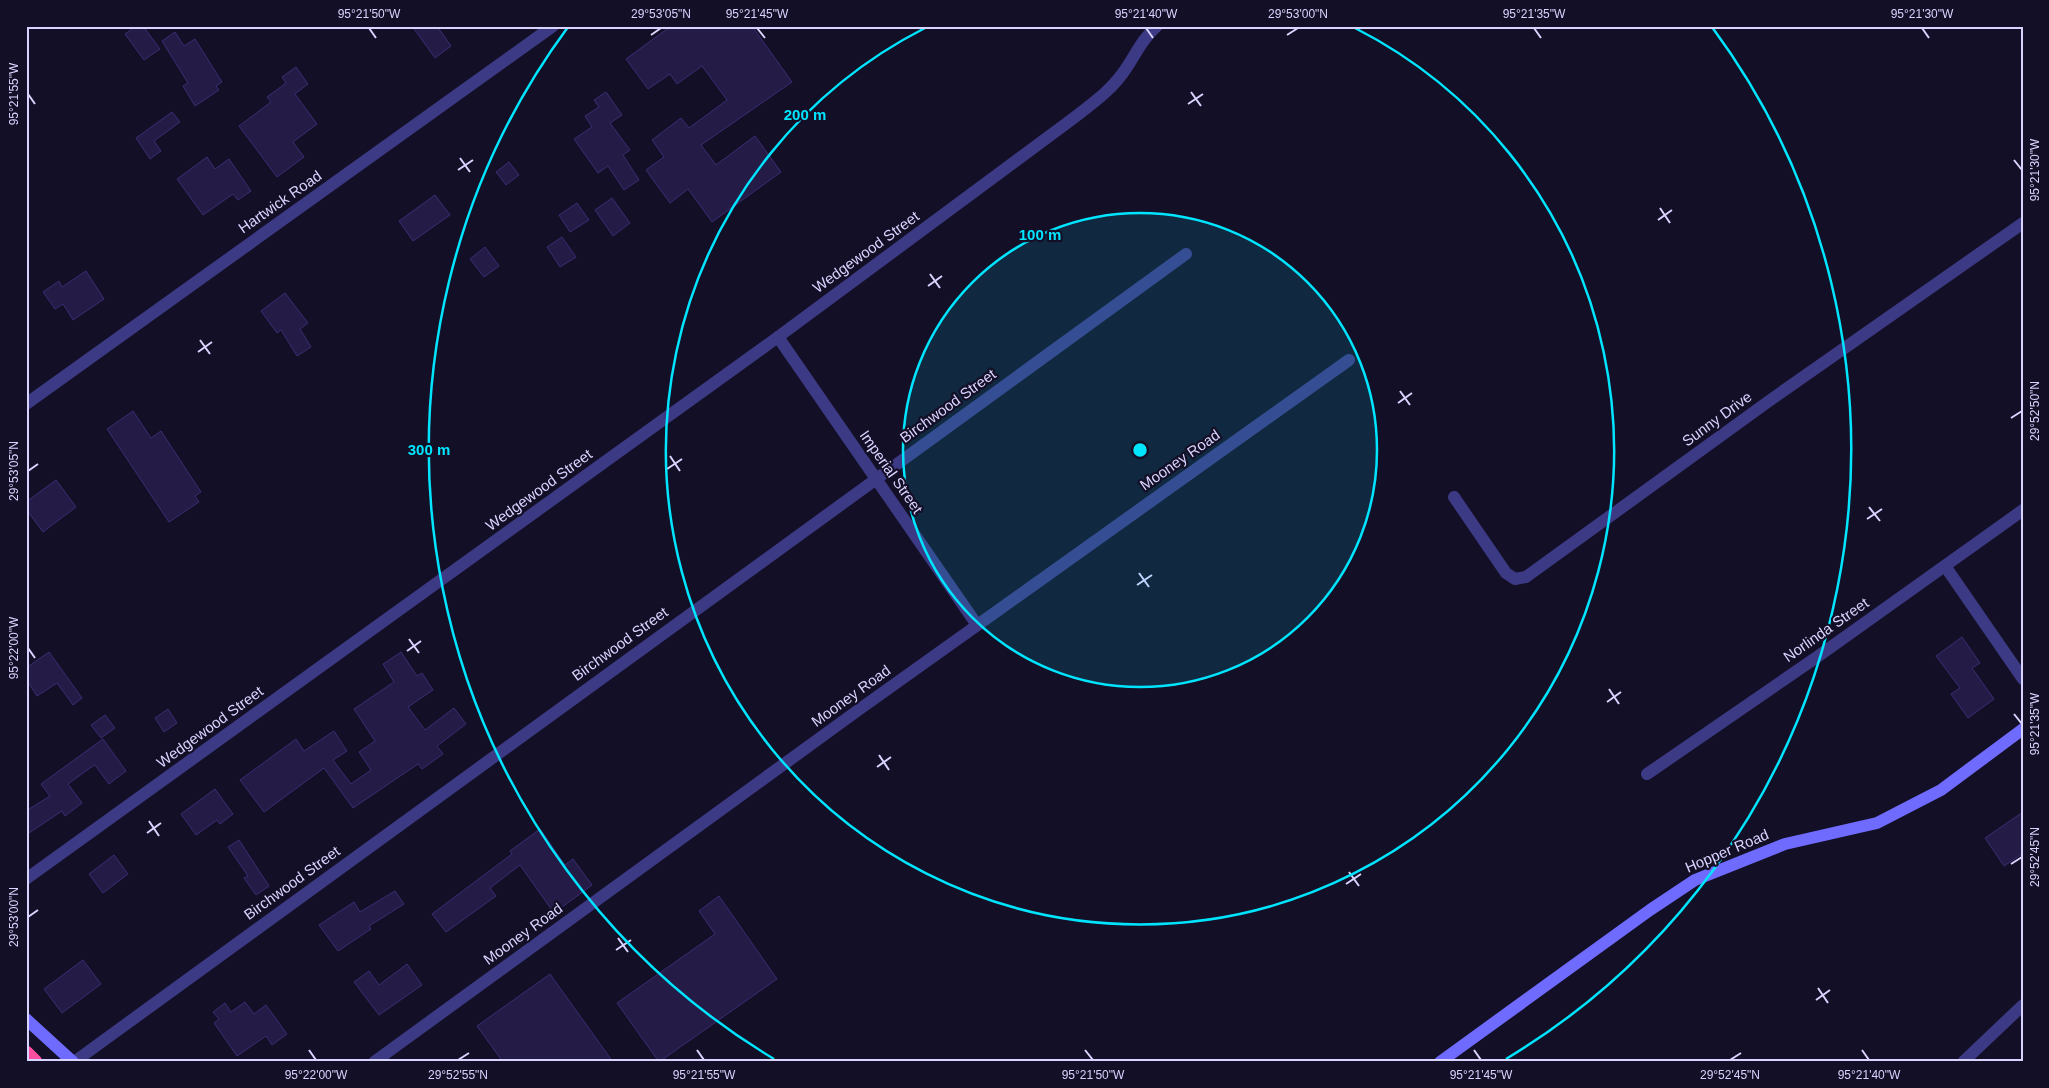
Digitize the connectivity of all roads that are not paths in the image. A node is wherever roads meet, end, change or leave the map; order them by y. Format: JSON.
{"nodes":[{"id":1,"x":553,"y":26,"type":"edge"},
{"id":2,"x":1157,"y":26,"type":"edge"},
{"id":3,"x":2023,"y":223,"type":"edge"},
{"id":4,"x":1186,"y":254,"type":"dead end"},
{"id":5,"x":778,"y":337,"type":"junction"},
{"id":6,"x":1349,"y":360,"type":"dead end"},
{"id":7,"x":26,"y":404,"type":"edge"},
{"id":8,"x":876,"y":478,"type":"junction"},
{"id":9,"x":1454,"y":497,"type":"dead end"},
{"id":10,"x":2023,"y":510,"type":"edge"},
{"id":11,"x":1945,"y":566,"type":"junction"},
{"id":12,"x":977,"y":625,"type":"junction"},
{"id":13,"x":2023,"y":680,"type":"edge"},
{"id":14,"x":2023,"y":729,"type":"edge"},
{"id":15,"x":1647,"y":774,"type":"dead end"},
{"id":16,"x":26,"y":878,"type":"edge"},
{"id":17,"x":2023,"y":1005,"type":"edge"},
{"id":18,"x":26,"y":1019,"type":"edge"},
{"id":19,"x":26,"y":1053,"type":"edge"},
{"id":20,"x":35,"y":1062,"type":"edge"},
{"id":21,"x":73,"y":1062,"type":"edge"},
{"id":22,"x":374,"y":1062,"type":"edge"},
{"id":23,"x":1440,"y":1062,"type":"edge"},
{"id":24,"x":1963,"y":1062,"type":"edge"}],
"edges":[{"from":1,"to":7,"type":"street","name":"Hartwick Road"},
{"from":2,"to":5,"type":"street","name":"Wedgewood Street"},
{"from":3,"to":9,"type":"street","name":"Sunny Drive"},
{"from":4,"to":8,"type":"street","name":"Birchwood Street"},
{"from":5,"to":8,"type":"street","name":"Imperial Street"},
{"from":5,"to":16,"type":"street","name":"Wedgewood Street"},
{"from":6,"to":12,"type":"street","name":"Mooney Road"},
{"from":8,"to":12,"type":"street","name":"Imperial Street"},
{"from":8,"to":21,"type":"street","name":"Birchwood Street"},
{"from":10,"to":11,"type":"street","name":"Norlinda Street"},
{"from":11,"to":13,"type":"street"},
{"from":11,"to":15,"type":"street","name":"Norlinda Street"},
{"from":12,"to":22,"type":"street","name":"Mooney Road"},
{"from":14,"to":23,"type":"main road","name":"Hopper Road"},
{"from":17,"to":24,"type":"street"},
{"from":18,"to":21,"type":"main road"},
{"from":19,"to":20,"type":"highway"}]}
